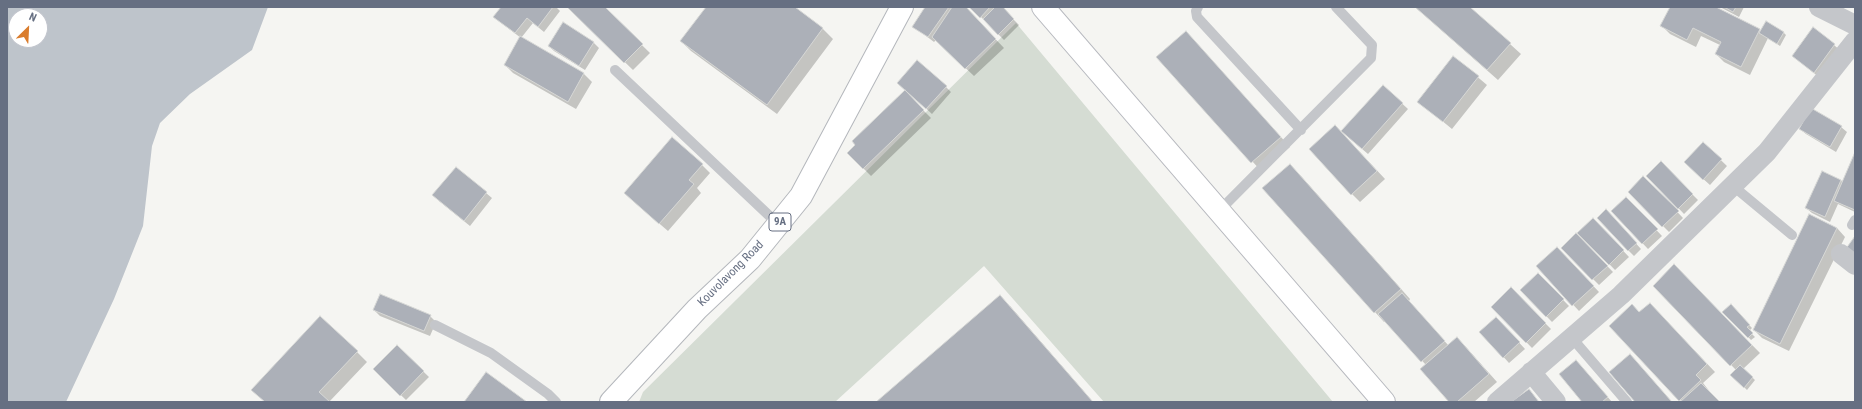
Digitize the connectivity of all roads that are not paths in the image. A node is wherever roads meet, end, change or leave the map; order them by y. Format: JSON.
{"nodes":[{"id":1,"x":902,"y":7,"type":"edge"},
{"id":2,"x":1043,"y":7,"type":"edge"},
{"id":3,"x":1198,"y":7,"type":"edge"},
{"id":4,"x":1336,"y":7,"type":"edge"},
{"id":5,"x":1819,"y":7,"type":"edge"},
{"id":6,"x":1855,"y":25,"type":"edge"},
{"id":7,"x":1855,"y":41,"type":"edge"},
{"id":8,"x":615,"y":70,"type":"dead end"},
{"id":9,"x":1301,"y":130,"type":"junction"},
{"id":10,"x":1733,"y":186,"type":"junction"},
{"id":11,"x":1219,"y":211,"type":"junction"},
{"id":12,"x":778,"y":224,"type":"junction"},
{"id":13,"x":1792,"y":235,"type":"dead end"},
{"id":14,"x":435,"y":325,"type":"dead end"},
{"id":15,"x":1572,"y":338,"type":"junction"},
{"id":16,"x":1531,"y":372,"type":"junction"},
{"id":17,"x":556,"y":402,"type":"edge"},
{"id":18,"x":611,"y":402,"type":"edge"},
{"id":19,"x":1384,"y":402,"type":"edge"},
{"id":20,"x":1497,"y":402,"type":"edge"},
{"id":21,"x":1556,"y":402,"type":"edge"},
{"id":22,"x":1627,"y":402,"type":"edge"}],
"edges":[{"from":1,"to":12,"type":"street","name":"Kouvolavong Road","number":"9A"},
{"from":2,"to":11,"type":"street"},
{"from":3,"to":9,"type":"lane"},
{"from":4,"to":9,"type":"lane"},
{"from":5,"to":6,"type":"street"},
{"from":7,"to":10,"type":"street"},
{"from":8,"to":12,"type":"lane"},
{"from":9,"to":11,"type":"lane"},
{"from":10,"to":13,"type":"lane"},
{"from":10,"to":15,"type":"street"},
{"from":11,"to":19,"type":"street"},
{"from":12,"to":18,"type":"street","name":"Kouvolavong Road","number":"9A"},
{"from":14,"to":17,"type":"lane"},
{"from":15,"to":16,"type":"street"},
{"from":15,"to":22,"type":"lane"},
{"from":16,"to":20,"type":"street"},
{"from":16,"to":21,"type":"street"}]}
